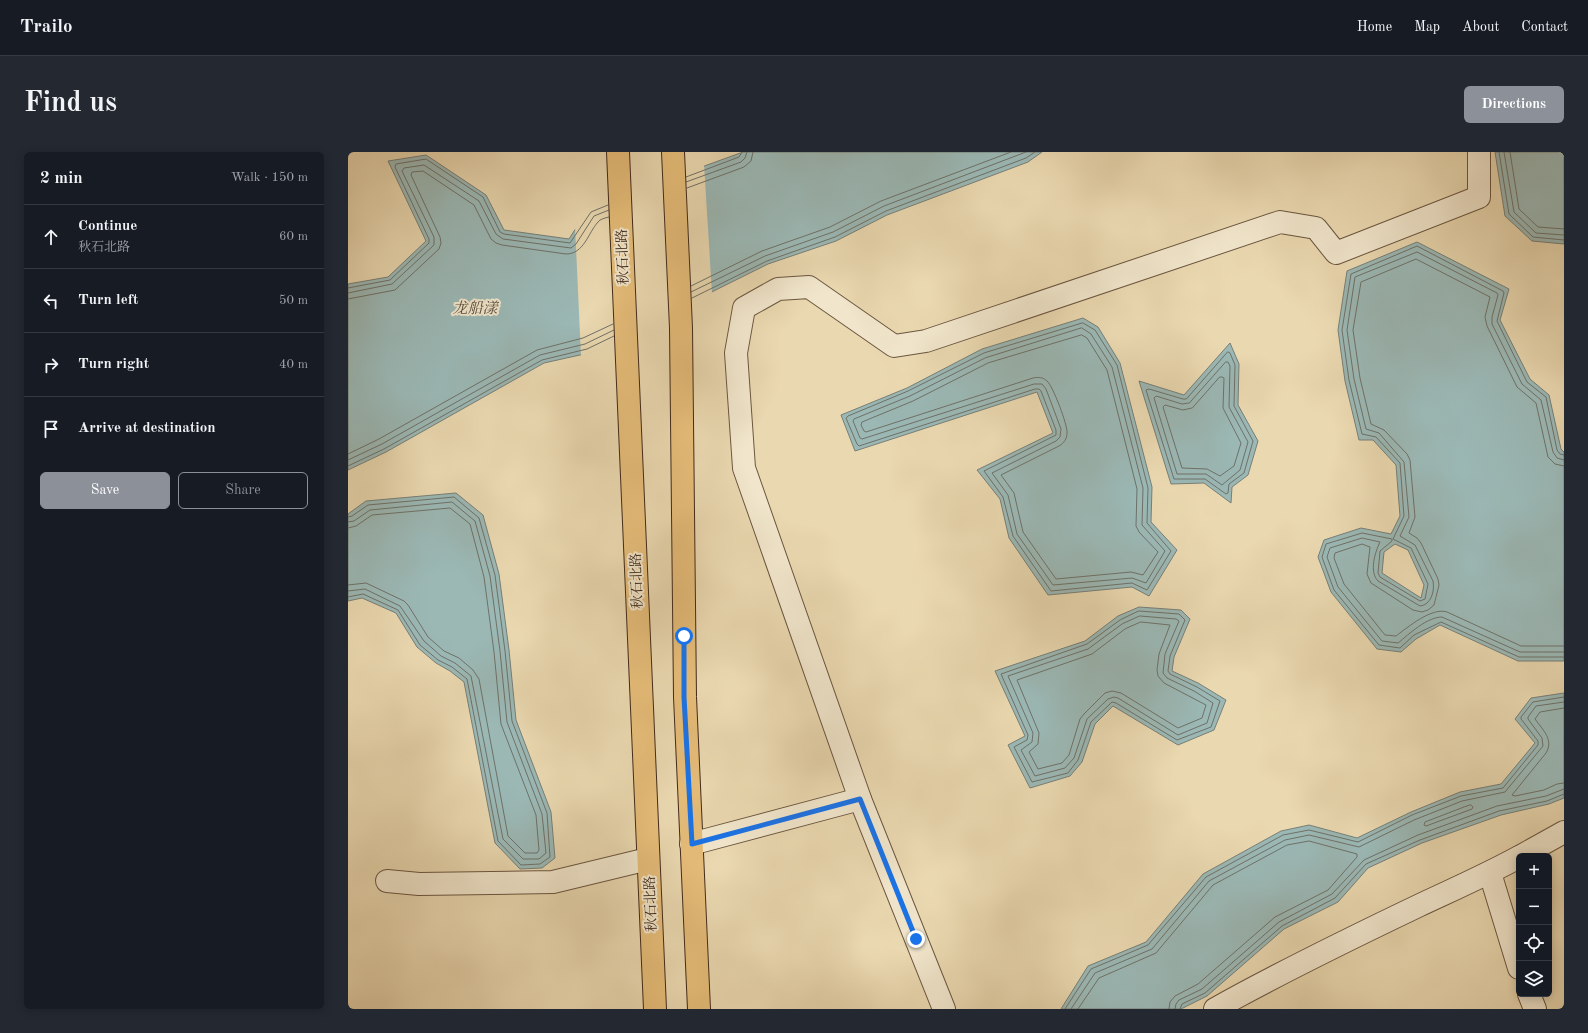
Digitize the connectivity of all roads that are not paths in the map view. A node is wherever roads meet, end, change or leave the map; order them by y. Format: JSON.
{"nodes":[{"id":1,"x":618,"y":152,"type":"edge"},
{"id":2,"x":673,"y":152,"type":"edge"},
{"id":3,"x":1479,"y":152,"type":"edge"},
{"id":4,"x":860,"y":799,"type":"junction"},
{"id":5,"x":1564,"y":832,"type":"edge"},
{"id":6,"x":692,"y":844,"type":"junction"},
{"id":7,"x":1526,"y":853,"type":"edge"},
{"id":8,"x":1516,"y":858,"type":"edge"},
{"id":9,"x":648,"y":859,"type":"junction"},
{"id":10,"x":1490,"y":873,"type":"junction"},
{"id":11,"x":387,"y":881,"type":"dead end"},
{"id":12,"x":1517,"y":961,"type":"edge"},
{"id":13,"x":1530,"y":997,"type":"edge"},
{"id":14,"x":655,"y":1009,"type":"edge"},
{"id":15,"x":699,"y":1009,"type":"edge"},
{"id":16,"x":944,"y":1009,"type":"edge"},
{"id":17,"x":1215,"y":1009,"type":"edge"},
{"id":18,"x":1535,"y":1009,"type":"edge"}],
"edges":[{"from":1,"to":9,"type":"main road","name":"秋石北路"},
{"from":2,"to":6,"type":"main road"},
{"from":3,"to":4,"type":"street"},
{"from":4,"to":6,"type":"street"},
{"from":4,"to":16,"type":"street"},
{"from":5,"to":7,"type":"street"},
{"from":6,"to":15,"type":"main road"},
{"from":8,"to":10,"type":"street"},
{"from":9,"to":11,"type":"street"},
{"from":9,"to":14,"type":"main road","name":"秋石北路"},
{"from":10,"to":12,"type":"street"},
{"from":10,"to":17,"type":"street"},
{"from":13,"to":18,"type":"street"}]}
